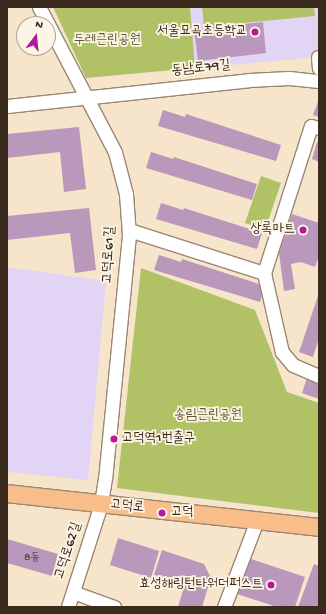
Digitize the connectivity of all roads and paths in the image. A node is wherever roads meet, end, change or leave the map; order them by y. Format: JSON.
{"nodes":[{"id":1,"x":39,"y":7,"type":"edge"},
{"id":2,"x":44,"y":16,"type":"edge"},
{"id":3,"x":56,"y":39,"type":"edge"},
{"id":4,"x":319,"y":81,"type":"edge"},
{"id":5,"x":88,"y":98,"type":"junction"},
{"id":6,"x":7,"y":106,"type":"edge"},
{"id":7,"x":319,"y":128,"type":"edge"},
{"id":8,"x":129,"y":230,"type":"junction"},
{"id":9,"x":264,"y":274,"type":"junction"},
{"id":10,"x":319,"y":376,"type":"edge"},
{"id":11,"x":7,"y":493,"type":"edge"},
{"id":12,"x":101,"y":504,"type":"junction"},
{"id":13,"x":257,"y":520,"type":"junction"},
{"id":14,"x":319,"y":527,"type":"edge"},
{"id":15,"x":73,"y":592,"type":"junction"},
{"id":16,"x":68,"y":607,"type":"edge"},
{"id":17,"x":114,"y":607,"type":"edge"},
{"id":18,"x":224,"y":607,"type":"edge"}],
"edges":[{"from":1,"to":2,"type":"street","name":"고덕로61길"},
{"from":3,"to":5,"type":"street","name":"고덕로61길"},
{"from":4,"to":5,"type":"street","name":"동남로79길"},
{"from":5,"to":6,"type":"street","name":"동남로79길"},
{"from":5,"to":8,"type":"street","name":"고덕로61길"},
{"from":7,"to":9,"type":"street"},
{"from":8,"to":9,"type":"street"},
{"from":8,"to":12,"type":"street","name":"고덕로61길"},
{"from":9,"to":10,"type":"street"},
{"from":11,"to":12,"type":"main road","name":"고덕로"},
{"from":12,"to":13,"type":"main road","name":"고덕로"},
{"from":12,"to":15,"type":"street","name":"고덕로62길"},
{"from":13,"to":14,"type":"main road","name":"고덕로"},
{"from":13,"to":18,"type":"street"},
{"from":15,"to":16,"type":"street","name":"고덕로62길"},
{"from":15,"to":17,"type":"street"}]}
